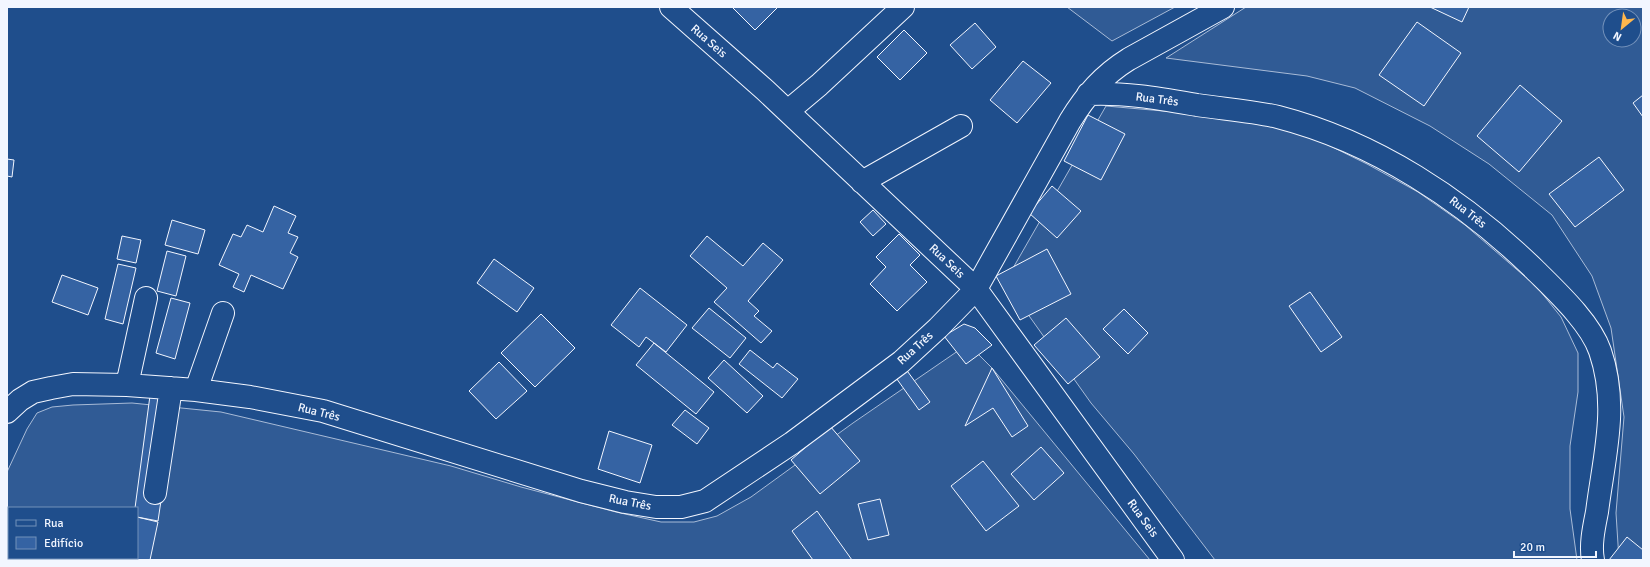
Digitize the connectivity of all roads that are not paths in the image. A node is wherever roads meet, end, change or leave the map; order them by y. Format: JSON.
{"nodes":[{"id":1,"x":671,"y":7,"type":"edge"},
{"id":2,"x":903,"y":7,"type":"edge"},
{"id":3,"x":1223,"y":7,"type":"edge"},
{"id":4,"x":1088,"y":94,"type":"junction"},
{"id":5,"x":788,"y":111,"type":"junction"},
{"id":6,"x":961,"y":126,"type":"dead end"},
{"id":7,"x":862,"y":182,"type":"junction"},
{"id":8,"x":976,"y":289,"type":"junction"},
{"id":9,"x":146,"y":298,"type":"dead end"},
{"id":10,"x":223,"y":313,"type":"dead end"},
{"id":11,"x":127,"y":385,"type":"junction"},
{"id":12,"x":171,"y":388,"type":"junction"},
{"id":13,"x":196,"y":390,"type":"junction"},
{"id":14,"x":7,"y":412,"type":"edge"},
{"id":15,"x":155,"y":494,"type":"dead end"},
{"id":16,"x":1173,"y":560,"type":"edge"},
{"id":17,"x":1593,"y":560,"type":"edge"}],
"edges":[{"from":1,"to":5,"type":"street","name":"Rua Seis"},
{"from":2,"to":5,"type":"street"},
{"from":3,"to":4,"type":"street","name":"Rua Três"},
{"from":4,"to":8,"type":"street","name":"Rua Três"},
{"from":4,"to":17,"type":"street","name":"Rua Três"},
{"from":5,"to":7,"type":"street","name":"Rua Seis"},
{"from":6,"to":7,"type":"street"},
{"from":7,"to":8,"type":"street","name":"Rua Seis"},
{"from":8,"to":13,"type":"street","name":"Rua Três"},
{"from":8,"to":16,"type":"street","name":"Rua Seis"},
{"from":9,"to":11,"type":"street"},
{"from":10,"to":13,"type":"street"},
{"from":11,"to":12,"type":"street","name":"Rua Três"},
{"from":11,"to":14,"type":"street","name":"Rua Três"},
{"from":12,"to":13,"type":"street","name":"Rua Três"},
{"from":12,"to":15,"type":"street"}]}
